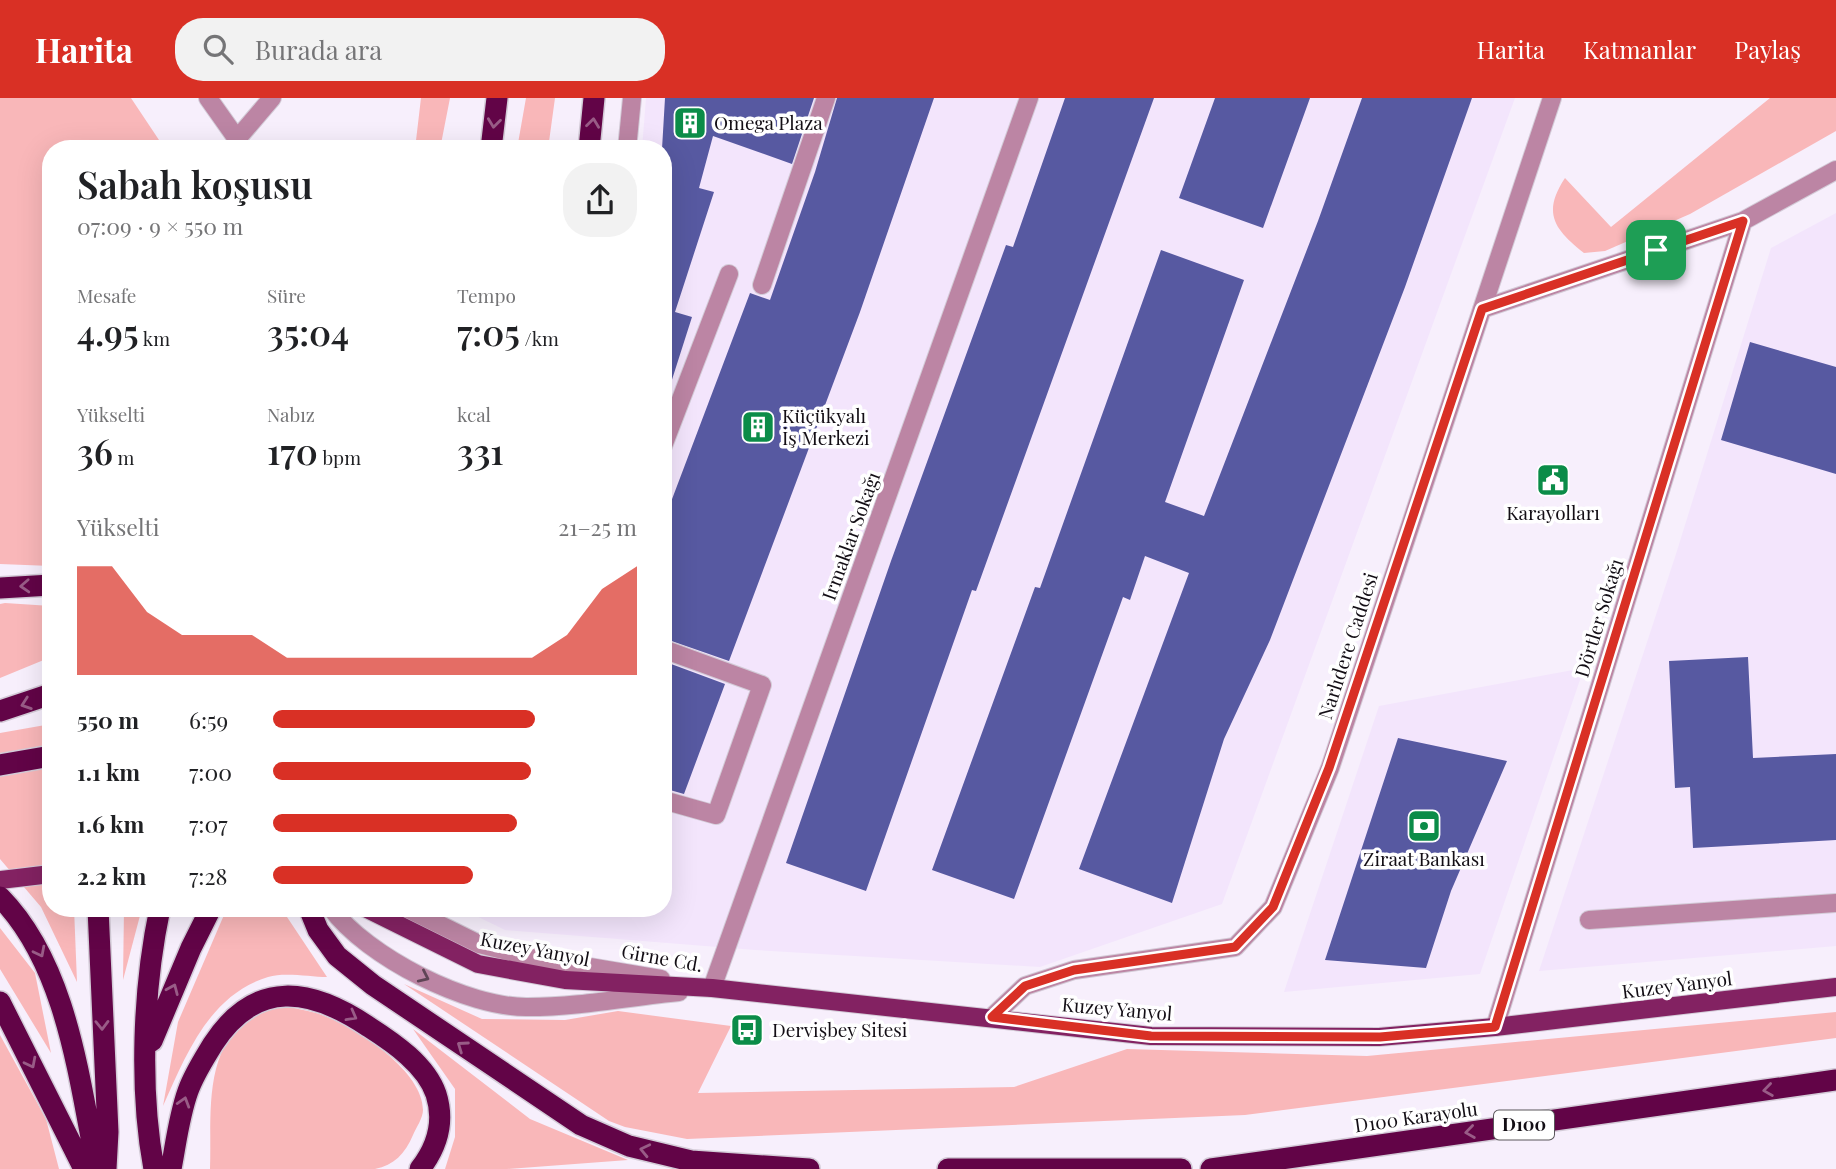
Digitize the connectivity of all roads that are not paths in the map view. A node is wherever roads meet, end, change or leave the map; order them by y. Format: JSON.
{"nodes":[{"id":1,"x":208,"y":98,"type":"edge"},
{"id":2,"x":272,"y":98,"type":"edge"},
{"id":3,"x":497,"y":98,"type":"edge"},
{"id":4,"x":594,"y":98,"type":"edge"},
{"id":5,"x":632,"y":98,"type":"edge"},
{"id":6,"x":826,"y":98,"type":"edge"},
{"id":7,"x":1029,"y":98,"type":"edge"},
{"id":8,"x":1552,"y":98,"type":"edge"},
{"id":9,"x":235,"y":140,"type":"edge"},
{"id":10,"x":241,"y":140,"type":"edge"},
{"id":11,"x":492,"y":140,"type":"edge"},
{"id":12,"x":590,"y":140,"type":"edge"},
{"id":13,"x":628,"y":140,"type":"edge"},
{"id":14,"x":1836,"y":170,"type":"edge"},
{"id":15,"x":1743,"y":221,"type":"junction"},
{"id":16,"x":729,"y":274,"type":"dead end"},
{"id":17,"x":762,"y":285,"type":"dead end"},
{"id":18,"x":1482,"y":309,"type":"junction"},
{"id":19,"x":672,"y":423,"type":"edge"},
{"id":20,"x":42,"y":586,"type":"edge"},
{"id":21,"x":0,"y":588,"type":"edge"},
{"id":22,"x":672,"y":652,"type":"edge"},
{"id":23,"x":42,"y":697,"type":"edge"},
{"id":24,"x":0,"y":711,"type":"edge"},
{"id":25,"x":42,"y":758,"type":"edge"},
{"id":26,"x":0,"y":765,"type":"edge"},
{"id":27,"x":672,"y":803,"type":"edge"},
{"id":28,"x":42,"y":875,"type":"edge"},
{"id":29,"x":0,"y":880,"type":"edge"},
{"id":30,"x":0,"y":897,"type":"edge"},
{"id":31,"x":1836,"y":903,"type":"edge"},
{"id":32,"x":98,"y":917,"type":"edge"},
{"id":33,"x":158,"y":917,"type":"edge"},
{"id":34,"x":206,"y":917,"type":"edge"},
{"id":35,"x":313,"y":917,"type":"edge"},
{"id":36,"x":339,"y":917,"type":"edge"},
{"id":37,"x":383,"y":917,"type":"edge"},
{"id":38,"x":424,"y":917,"type":"edge"},
{"id":39,"x":1589,"y":920,"type":"dead end"},
{"id":40,"x":1836,"y":987,"type":"edge"},
{"id":41,"x":712,"y":988,"type":"junction"},
{"id":42,"x":0,"y":1002,"type":"edge"},
{"id":43,"x":992,"y":1017,"type":"junction"},
{"id":44,"x":1495,"y":1027,"type":"junction"},
{"id":45,"x":147,"y":1052,"type":"junction"},
{"id":46,"x":1836,"y":1080,"type":"edge"},
{"id":47,"x":84,"y":1169,"type":"edge"},
{"id":48,"x":97,"y":1169,"type":"edge"},
{"id":49,"x":106,"y":1169,"type":"edge"},
{"id":50,"x":154,"y":1169,"type":"edge"},
{"id":51,"x":171,"y":1169,"type":"edge"},
{"id":52,"x":420,"y":1169,"type":"edge"},
{"id":53,"x":809,"y":1169,"type":"edge"},
{"id":54,"x":948,"y":1169,"type":"edge"},
{"id":55,"x":1181,"y":1169,"type":"edge"},
{"id":56,"x":1211,"y":1169,"type":"edge"}],
"edges":[{"from":1,"to":9,"type":"street"},
{"from":2,"to":10,"type":"street"},
{"from":3,"to":11,"type":"highway","one_way":true},
{"from":12,"to":4,"type":"highway","one_way":true},
{"from":5,"to":13,"type":"street"},
{"from":6,"to":17,"type":"street"},
{"from":7,"to":41,"type":"street","name":"Irmaklar Sokağı"},
{"from":8,"to":18,"type":"street","name":"Narlıdere Caddesi"},
{"from":14,"to":15,"type":"street"},
{"from":15,"to":18,"type":"street"},
{"from":15,"to":44,"type":"street","name":"Dörtler Sokağı"},
{"from":16,"to":19,"type":"street"},
{"from":18,"to":43,"type":"street","name":"Narlıdere Caddesi"},
{"from":20,"to":21,"type":"highway","one_way":true},
{"from":22,"to":27,"type":"street"},
{"from":23,"to":24,"type":"highway","one_way":true},
{"from":25,"to":26,"type":"highway"},
{"from":28,"to":29,"type":"main road"},
{"from":30,"to":48,"type":"highway","one_way":true},
{"from":31,"to":39,"type":"street"},
{"from":32,"to":49,"type":"highway","one_way":true},
{"from":33,"to":45,"type":"highway"},
{"from":45,"to":34,"type":"highway","one_way":true},
{"from":53,"to":35,"type":"highway","one_way":true},
{"from":36,"to":41,"type":"street","one_way":true},
{"from":37,"to":41,"type":"main road","name":"Kuzey Yanyol"},
{"from":38,"to":41,"type":"street","name":"Girne Cd."},
{"from":40,"to":44,"type":"main road","name":"Kuzey Yanyol"},
{"from":41,"to":43,"type":"main road","name":"Kuzey Yanyol"},
{"from":42,"to":47,"type":"highway","one_way":true},
{"from":43,"to":44,"type":"main road","name":"Kuzey Yanyol"},
{"from":45,"to":50,"type":"highway"},
{"from":46,"to":56,"type":"highway","name":"D100 Karayolu","number":"D100","one_way":true},
{"from":51,"to":52,"type":"highway","one_way":true},
{"from":54,"to":55,"type":"highway"}]}
